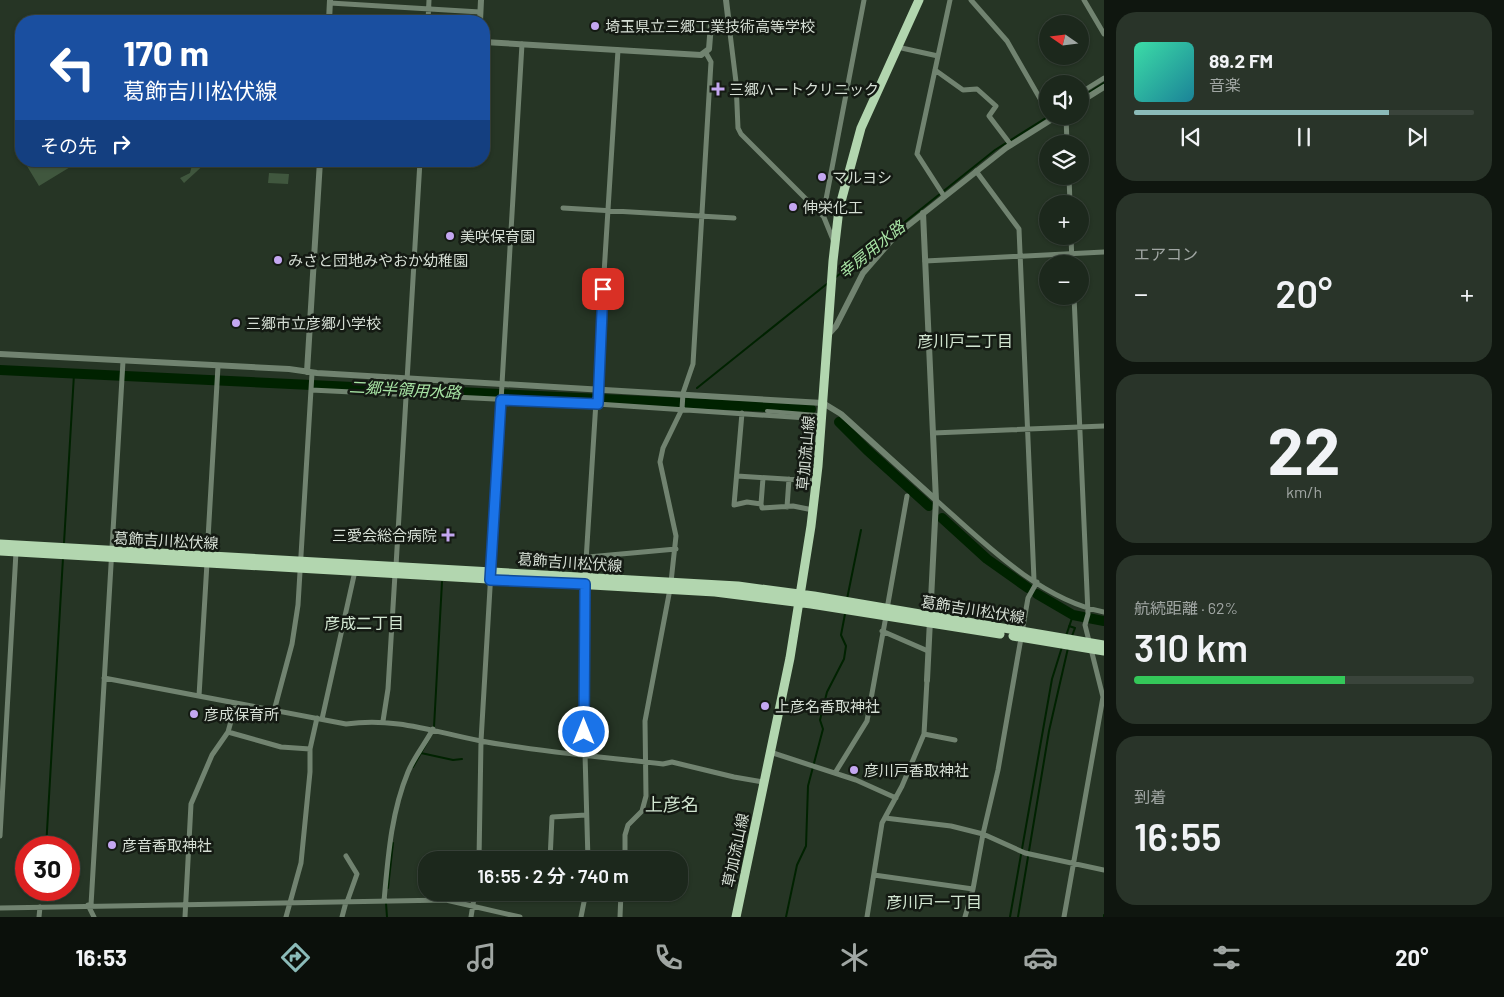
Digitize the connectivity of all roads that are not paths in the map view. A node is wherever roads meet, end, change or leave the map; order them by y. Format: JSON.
{"nodes":[{"id":1,"x":429,"y":0,"type":"edge"},
{"id":2,"x":481,"y":0,"type":"edge"},
{"id":3,"x":726,"y":0,"type":"edge"},
{"id":4,"x":864,"y":0,"type":"edge"},
{"id":5,"x":918,"y":0,"type":"edge"},
{"id":6,"x":950,"y":0,"type":"edge"},
{"id":7,"x":970,"y":0,"type":"edge"},
{"id":8,"x":1084,"y":0,"type":"edge"},
{"id":9,"x":330,"y":1,"type":"edge"},
{"id":10,"x":429,"y":9,"type":"junction"},
{"id":11,"x":480,"y":12,"type":"joint"},
{"id":12,"x":329,"y":15,"type":"edge"},
{"id":13,"x":428,"y":15,"type":"edge"},
{"id":14,"x":729,"y":25,"type":"junction"},
{"id":15,"x":1104,"y":34,"type":"edge"},
{"id":16,"x":490,"y":42,"type":"edge"},
{"id":17,"x":522,"y":44,"type":"junction"},
{"id":18,"x":897,"y":47,"type":"junction"},
{"id":19,"x":618,"y":50,"type":"junction"},
{"id":20,"x":706,"y":53,"type":"junction"},
{"id":21,"x":938,"y":56,"type":"junction"},
{"id":22,"x":935,"y":70,"type":"junction"},
{"id":23,"x":1104,"y":78,"type":"edge"},
{"id":24,"x":1089,"y":87,"type":"edge"},
{"id":25,"x":1104,"y":87,"type":"edge"},
{"id":26,"x":1089,"y":96,"type":"edge"},
{"id":27,"x":1039,"y":97,"type":"edge"},
{"id":28,"x":1040,"y":125,"type":"edge"},
{"id":29,"x":1009,"y":143,"type":"junction"},
{"id":30,"x":320,"y":167,"type":"edge"},
{"id":31,"x":420,"y":167,"type":"edge"},
{"id":32,"x":976,"y":170,"type":"junction"},
{"id":33,"x":942,"y":194,"type":"junction"},
{"id":34,"x":563,"y":208,"type":"dead end"},
{"id":35,"x":608,"y":210,"type":"junction"},
{"id":36,"x":923,"y":213,"type":"junction"},
{"id":37,"x":701,"y":216,"type":"junction"},
{"id":38,"x":824,"y":217,"type":"junction"},
{"id":39,"x":734,"y":218,"type":"dead end"},
{"id":40,"x":835,"y":242,"type":"junction"},
{"id":41,"x":1072,"y":245,"type":"edge"},
{"id":42,"x":1104,"y":252,"type":"edge"},
{"id":43,"x":1072,"y":253,"type":"junction"},
{"id":44,"x":1020,"y":255,"type":"junction"},
{"id":45,"x":925,"y":261,"type":"junction"},
{"id":46,"x":1074,"y":305,"type":"edge"},
{"id":47,"x":828,"y":336,"type":"junction"},
{"id":48,"x":0,"y":354,"type":"edge"},
{"id":49,"x":123,"y":361,"type":"junction"},
{"id":50,"x":218,"y":366,"type":"junction"},
{"id":51,"x":407,"y":378,"type":"junction"},
{"id":52,"x":311,"y":380,"type":"junction"},
{"id":53,"x":501,"y":387,"type":"junction"},
{"id":54,"x":598,"y":388,"type":"junction"},
{"id":55,"x":407,"y":390,"type":"junction"},
{"id":56,"x":683,"y":396,"type":"junction"},
{"id":57,"x":501,"y":399,"type":"junction"},
{"id":58,"x":598,"y":400,"type":"junction"},
{"id":59,"x":823,"y":403,"type":"junction"},
{"id":60,"x":682,"y":409,"type":"junction"},
{"id":61,"x":767,"y":411,"type":"dead end"},
{"id":62,"x":742,"y":413,"type":"junction"},
{"id":63,"x":819,"y":417,"type":"junction"},
{"id":64,"x":805,"y":418,"type":"junction"},
{"id":65,"x":1104,"y":426,"type":"edge"},
{"id":66,"x":1079,"y":427,"type":"junction"},
{"id":67,"x":1028,"y":429,"type":"junction"},
{"id":68,"x":933,"y":433,"type":"junction"},
{"id":69,"x":737,"y":476,"type":"junction"},
{"id":70,"x":763,"y":478,"type":"junction"},
{"id":71,"x":789,"y":480,"type":"junction"},
{"id":72,"x":801,"y":480,"type":"junction"},
{"id":73,"x":817,"y":481,"type":"junction"},
{"id":74,"x":907,"y":496,"type":"dead end"},
{"id":75,"x":936,"y":500,"type":"junction"},
{"id":76,"x":761,"y":504,"type":"junction"},
{"id":77,"x":787,"y":507,"type":"junction"},
{"id":78,"x":813,"y":510,"type":"junction"},
{"id":79,"x":0,"y":544,"type":"edge"},
{"id":80,"x":676,"y":549,"type":"junction"},
{"id":81,"x":0,"y":551,"type":"edge"},
{"id":82,"x":16,"y":552,"type":"junction"},
{"id":83,"x":111,"y":554,"type":"junction"},
{"id":84,"x":588,"y":557,"type":"junction"},
{"id":85,"x":207,"y":559,"type":"junction"},
{"id":86,"x":300,"y":565,"type":"junction"},
{"id":87,"x":396,"y":570,"type":"junction"},
{"id":88,"x":355,"y":571,"type":"junction"},
{"id":89,"x":490,"y":575,"type":"junction"},
{"id":90,"x":585,"y":581,"type":"junction"},
{"id":91,"x":1036,"y":581,"type":"junction"},
{"id":92,"x":671,"y":586,"type":"junction"},
{"id":93,"x":800,"y":598,"type":"junction"},
{"id":94,"x":1087,"y":611,"type":"junction"},
{"id":95,"x":886,"y":612,"type":"junction"},
{"id":96,"x":1104,"y":612,"type":"edge"},
{"id":97,"x":929,"y":619,"type":"junction"},
{"id":98,"x":882,"y":631,"type":"junction"},
{"id":99,"x":1022,"y":635,"type":"junction"},
{"id":100,"x":1104,"y":645,"type":"edge"},
{"id":101,"x":1089,"y":646,"type":"junction"},
{"id":102,"x":928,"y":651,"type":"junction"},
{"id":103,"x":1104,"y":652,"type":"edge"},
{"id":104,"x":104,"y":678,"type":"junction"},
{"id":105,"x":927,"y":680,"type":"joint"},
{"id":106,"x":199,"y":696,"type":"junction"},
{"id":107,"x":236,"y":703,"type":"junction"},
{"id":108,"x":274,"y":711,"type":"junction"},
{"id":109,"x":320,"y":718,"type":"junction"},
{"id":110,"x":383,"y":721,"type":"junction"},
{"id":111,"x":433,"y":729,"type":"junction"},
{"id":112,"x":228,"y":732,"type":"junction"},
{"id":113,"x":924,"y":734,"type":"junction"},
{"id":114,"x":955,"y":740,"type":"dead end"},
{"id":115,"x":481,"y":741,"type":"junction"},
{"id":116,"x":310,"y":749,"type":"junction"},
{"id":117,"x":770,"y":752,"type":"junction"},
{"id":118,"x":584,"y":754,"type":"junction"},
{"id":119,"x":647,"y":762,"type":"junction"},
{"id":120,"x":835,"y":773,"type":"junction"},
{"id":121,"x":763,"y":782,"type":"junction"},
{"id":122,"x":896,"y":798,"type":"junction"},
{"id":123,"x":586,"y":815,"type":"junction"},
{"id":124,"x":885,"y":818,"type":"junction"},
{"id":125,"x":983,"y":834,"type":"junction"},
{"id":126,"x":0,"y":836,"type":"edge"},
{"id":127,"x":479,"y":851,"type":"edge"},
{"id":128,"x":550,"y":851,"type":"edge"},
{"id":129,"x":588,"y":851,"type":"edge"},
{"id":130,"x":625,"y":851,"type":"edge"},
{"id":131,"x":346,"y":856,"type":"dead end"},
{"id":132,"x":1074,"y":864,"type":"junction"},
{"id":133,"x":1104,"y":870,"type":"edge"},
{"id":134,"x":874,"y":876,"type":"junction"},
{"id":135,"x":973,"y":889,"type":"junction"},
{"id":136,"x":384,"y":901,"type":"junction"},
{"id":137,"x":475,"y":901,"type":"edge"},
{"id":138,"x":584,"y":901,"type":"edge"},
{"id":139,"x":621,"y":901,"type":"edge"},
{"id":140,"x":290,"y":902,"type":"junction"},
{"id":141,"x":347,"y":902,"type":"junction"},
{"id":142,"x":186,"y":904,"type":"junction"},
{"id":143,"x":89,"y":905,"type":"junction"},
{"id":144,"x":474,"y":906,"type":"junction"},
{"id":145,"x":40,"y":907,"type":"junction"},
{"id":146,"x":0,"y":908,"type":"edge"},
{"id":147,"x":38,"y":917,"type":"edge"},
{"id":148,"x":94,"y":917,"type":"edge"},
{"id":149,"x":185,"y":917,"type":"edge"},
{"id":150,"x":286,"y":917,"type":"edge"},
{"id":151,"x":342,"y":917,"type":"edge"},
{"id":152,"x":471,"y":917,"type":"edge"},
{"id":153,"x":520,"y":917,"type":"edge"},
{"id":154,"x":581,"y":917,"type":"edge"},
{"id":155,"x":620,"y":917,"type":"edge"},
{"id":156,"x":736,"y":917,"type":"edge"},
{"id":157,"x":867,"y":917,"type":"edge"},
{"id":158,"x":965,"y":917,"type":"edge"},
{"id":159,"x":1064,"y":917,"type":"edge"}],
"edges":[{"from":1,"to":10,"type":"street"},
{"from":2,"to":11,"type":"street"},
{"from":3,"to":14,"type":"street"},
{"from":4,"to":38,"type":"street"},
{"from":5,"to":18,"type":"main road","name":"草加流山線"},
{"from":6,"to":21,"type":"street"},
{"from":7,"to":27,"type":"street"},
{"from":8,"to":15,"type":"street"},
{"from":9,"to":10,"type":"street"},
{"from":9,"to":12,"type":"street"},
{"from":10,"to":11,"type":"street"},
{"from":10,"to":13,"type":"street"},
{"from":14,"to":20,"type":"street"},
{"from":14,"to":38,"type":"street"},
{"from":16,"to":17,"type":"street"},
{"from":17,"to":19,"type":"street"},
{"from":17,"to":53,"type":"street"},
{"from":18,"to":21,"type":"street"},
{"from":18,"to":40,"type":"main road","name":"草加流山線"},
{"from":19,"to":20,"type":"street"},
{"from":19,"to":35,"type":"street"},
{"from":20,"to":37,"type":"street"},
{"from":21,"to":22,"type":"street"},
{"from":22,"to":29,"type":"street"},
{"from":22,"to":33,"type":"street"},
{"from":23,"to":24,"type":"street"},
{"from":25,"to":26,"type":"street"},
{"from":28,"to":29,"type":"street"},
{"from":29,"to":32,"type":"street"},
{"from":30,"to":52,"type":"street"},
{"from":31,"to":51,"type":"street"},
{"from":32,"to":33,"type":"street"},
{"from":32,"to":44,"type":"street"},
{"from":33,"to":36,"type":"street"},
{"from":34,"to":35,"type":"street"},
{"from":35,"to":37,"type":"street"},
{"from":35,"to":54,"type":"street"},
{"from":36,"to":45,"type":"street"},
{"from":36,"to":47,"type":"street"},
{"from":37,"to":39,"type":"street"},
{"from":37,"to":56,"type":"street"},
{"from":38,"to":40,"type":"street"},
{"from":40,"to":47,"type":"main road","name":"草加流山線"},
{"from":41,"to":43,"type":"street"},
{"from":42,"to":43,"type":"street"},
{"from":43,"to":44,"type":"street"},
{"from":44,"to":45,"type":"street"},
{"from":44,"to":67,"type":"street"},
{"from":45,"to":68,"type":"street"},
{"from":46,"to":66,"type":"street"},
{"from":47,"to":59,"type":"main road","name":"草加流山線"},
{"from":48,"to":49,"type":"street"},
{"from":49,"to":50,"type":"street"},
{"from":49,"to":83,"type":"street"},
{"from":50,"to":52,"type":"street"},
{"from":50,"to":85,"type":"street"},
{"from":51,"to":52,"type":"street"},
{"from":51,"to":53,"type":"street"},
{"from":51,"to":55,"type":"street"},
{"from":52,"to":55,"type":"street"},
{"from":52,"to":86,"type":"street"},
{"from":53,"to":54,"type":"street"},
{"from":53,"to":57,"type":"street"},
{"from":54,"to":56,"type":"street"},
{"from":54,"to":58,"type":"street"},
{"from":55,"to":57,"type":"street"},
{"from":55,"to":87,"type":"street"},
{"from":56,"to":59,"type":"street"},
{"from":56,"to":60,"type":"street"},
{"from":57,"to":58,"type":"street"},
{"from":57,"to":89,"type":"street"},
{"from":58,"to":60,"type":"street"},
{"from":58,"to":84,"type":"street"},
{"from":59,"to":63,"type":"main road","name":"草加流山線"},
{"from":59,"to":75,"type":"street"},
{"from":60,"to":62,"type":"street"},
{"from":60,"to":80,"type":"street"},
{"from":61,"to":63,"type":"street"},
{"from":62,"to":64,"type":"street"},
{"from":62,"to":69,"type":"street"},
{"from":63,"to":64,"type":"street"},
{"from":63,"to":73,"type":"main road","name":"草加流山線"},
{"from":64,"to":72,"type":"street"},
{"from":65,"to":66,"type":"street"},
{"from":66,"to":67,"type":"street"},
{"from":66,"to":94,"type":"street"},
{"from":67,"to":68,"type":"street"},
{"from":67,"to":91,"type":"street"},
{"from":68,"to":75,"type":"street"},
{"from":69,"to":70,"type":"street"},
{"from":69,"to":76,"type":"street"},
{"from":70,"to":71,"type":"street"},
{"from":70,"to":76,"type":"street"},
{"from":71,"to":72,"type":"street"},
{"from":71,"to":77,"type":"street"},
{"from":72,"to":73,"type":"street"},
{"from":73,"to":78,"type":"main road","name":"草加流山線"},
{"from":74,"to":95,"type":"street"},
{"from":75,"to":91,"type":"street"},
{"from":75,"to":97,"type":"street"},
{"from":76,"to":77,"type":"street"},
{"from":77,"to":78,"type":"street"},
{"from":78,"to":93,"type":"main road","name":"草加流山線"},
{"from":79,"to":83,"type":"main road","name":"葛飾吉川松伏線"},
{"from":80,"to":84,"type":"street"},
{"from":80,"to":92,"type":"street"},
{"from":81,"to":82,"type":"main road","name":"葛飾吉川松伏線"},
{"from":82,"to":83,"type":"main road","name":"葛飾吉川松伏線"},
{"from":82,"to":126,"type":"street"},
{"from":83,"to":85,"type":"main road","name":"葛飾吉川松伏線"},
{"from":83,"to":104,"type":"street"},
{"from":84,"to":90,"type":"street"},
{"from":85,"to":86,"type":"main road","name":"葛飾吉川松伏線"},
{"from":85,"to":106,"type":"street"},
{"from":86,"to":87,"type":"main road","name":"葛飾吉川松伏線"},
{"from":86,"to":88,"type":"main road","name":"葛飾吉川松伏線"},
{"from":86,"to":108,"type":"street"},
{"from":87,"to":88,"type":"main road","name":"葛飾吉川松伏線"},
{"from":87,"to":89,"type":"main road","name":"葛飾吉川松伏線"},
{"from":87,"to":110,"type":"street"},
{"from":88,"to":109,"type":"street"},
{"from":89,"to":90,"type":"main road","name":"葛飾吉川松伏線"},
{"from":89,"to":115,"type":"street"},
{"from":90,"to":92,"type":"main road","name":"葛飾吉川松伏線"},
{"from":90,"to":118,"type":"street"},
{"from":91,"to":94,"type":"street"},
{"from":91,"to":99,"type":"street"},
{"from":92,"to":93,"type":"main road","name":"葛飾吉川松伏線"},
{"from":92,"to":119,"type":"street"},
{"from":93,"to":95,"type":"main road","name":"葛飾吉川松伏線"},
{"from":93,"to":117,"type":"main road","name":"草加流山線"},
{"from":94,"to":96,"type":"street"},
{"from":94,"to":101,"type":"street"},
{"from":95,"to":97,"type":"main road","name":"葛飾吉川松伏線"},
{"from":95,"to":98,"type":"street"},
{"from":97,"to":99,"type":"main road","name":"葛飾吉川松伏線"},
{"from":97,"to":102,"type":"street"},
{"from":98,"to":102,"type":"street"},
{"from":98,"to":120,"type":"street"},
{"from":99,"to":101,"type":"main road","name":"葛飾吉川松伏線"},
{"from":99,"to":125,"type":"street"},
{"from":100,"to":101,"type":"main road","name":"葛飾吉川松伏線"},
{"from":101,"to":103,"type":"main road","name":"葛飾吉川松伏線"},
{"from":101,"to":132,"type":"street"},
{"from":102,"to":105,"type":"street"},
{"from":104,"to":106,"type":"street"},
{"from":104,"to":143,"type":"street"},
{"from":105,"to":113,"type":"street"},
{"from":106,"to":107,"type":"street"},
{"from":107,"to":108,"type":"street"},
{"from":107,"to":112,"type":"street"},
{"from":108,"to":109,"type":"street"},
{"from":109,"to":110,"type":"street"},
{"from":109,"to":116,"type":"street"},
{"from":110,"to":111,"type":"street"},
{"from":111,"to":115,"type":"street"},
{"from":111,"to":136,"type":"street"},
{"from":112,"to":116,"type":"street"},
{"from":112,"to":142,"type":"street"},
{"from":113,"to":114,"type":"street"},
{"from":113,"to":122,"type":"street"},
{"from":115,"to":118,"type":"street"},
{"from":115,"to":127,"type":"street"},
{"from":116,"to":140,"type":"street"},
{"from":117,"to":120,"type":"street"},
{"from":117,"to":121,"type":"main road","name":"草加流山線"},
{"from":118,"to":119,"type":"street"},
{"from":118,"to":123,"type":"street"},
{"from":119,"to":121,"type":"street"},
{"from":119,"to":130,"type":"street"},
{"from":120,"to":122,"type":"street"},
{"from":121,"to":156,"type":"main road","name":"草加流山線"},
{"from":122,"to":124,"type":"street"},
{"from":123,"to":128,"type":"street"},
{"from":123,"to":129,"type":"street"},
{"from":124,"to":125,"type":"street"},
{"from":124,"to":134,"type":"street"},
{"from":125,"to":132,"type":"street"},
{"from":125,"to":135,"type":"street"},
{"from":131,"to":141,"type":"street"},
{"from":132,"to":133,"type":"street"},
{"from":132,"to":159,"type":"street"},
{"from":134,"to":135,"type":"street"},
{"from":134,"to":157,"type":"street"},
{"from":135,"to":158,"type":"street"},
{"from":136,"to":141,"type":"street"},
{"from":136,"to":144,"type":"street"},
{"from":137,"to":144,"type":"street"},
{"from":138,"to":154,"type":"street"},
{"from":139,"to":155,"type":"street"},
{"from":140,"to":141,"type":"street"},
{"from":140,"to":142,"type":"street"},
{"from":140,"to":150,"type":"street"},
{"from":141,"to":151,"type":"street"},
{"from":142,"to":143,"type":"street"},
{"from":142,"to":149,"type":"street"},
{"from":143,"to":145,"type":"street"},
{"from":143,"to":148,"type":"street"},
{"from":144,"to":152,"type":"street"},
{"from":144,"to":153,"type":"street"},
{"from":145,"to":146,"type":"street"},
{"from":145,"to":147,"type":"street"}]}
